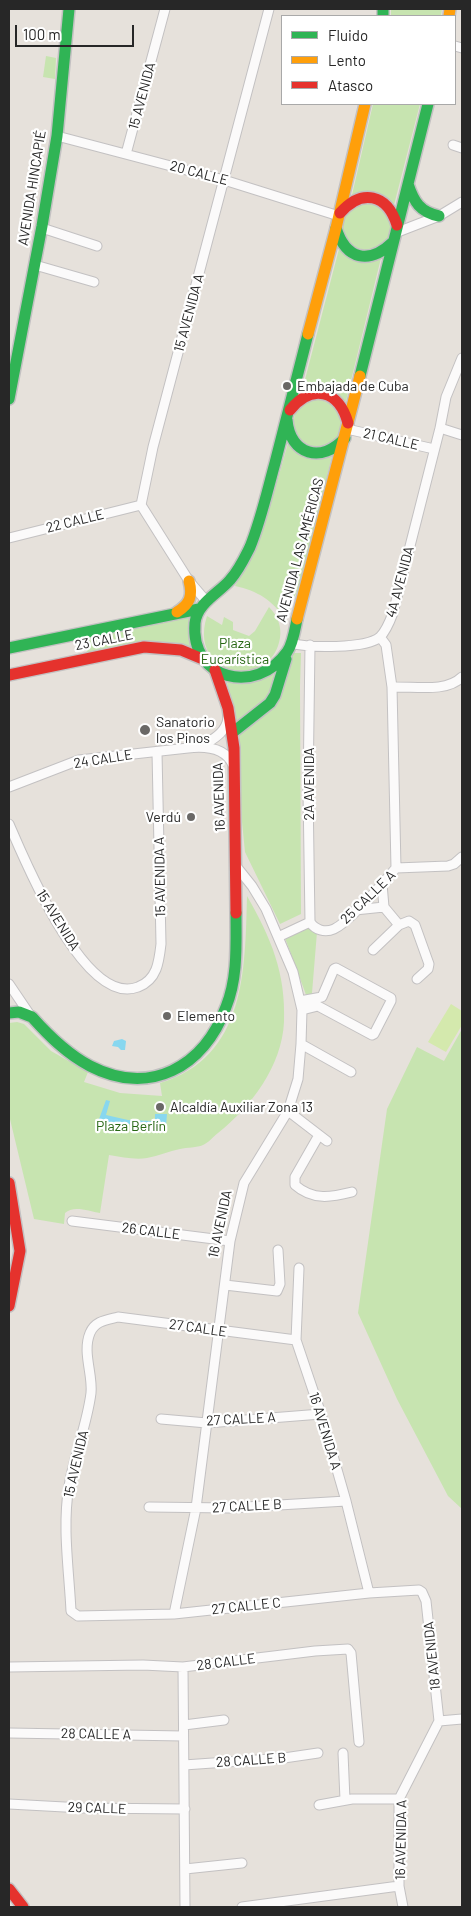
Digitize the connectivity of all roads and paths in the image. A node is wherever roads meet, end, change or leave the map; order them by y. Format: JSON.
{"nodes":[{"id":1,"x":69,"y":9,"type":"edge"},
{"id":2,"x":165,"y":9,"type":"edge"},
{"id":3,"x":269,"y":9,"type":"edge"},
{"id":4,"x":365,"y":105,"type":"edge"},
{"id":5,"x":428,"y":105,"type":"edge"},
{"id":6,"x":57,"y":136,"type":"junction"},
{"id":7,"x":126,"y":154,"type":"junction"},
{"id":8,"x":224,"y":180,"type":"junction"},
{"id":9,"x":408,"y":184,"type":"junction"},
{"id":10,"x":462,"y":202,"type":"edge"},
{"id":11,"x":339,"y":214,"type":"junction"},
{"id":12,"x":439,"y":216,"type":"junction"},
{"id":13,"x":42,"y":228,"type":"junction"},
{"id":14,"x":336,"y":228,"type":"junction"},
{"id":15,"x":395,"y":233,"type":"junction"},
{"id":16,"x":97,"y":246,"type":"dead end"},
{"id":17,"x":34,"y":265,"type":"junction"},
{"id":18,"x":94,"y":282,"type":"dead end"},
{"id":19,"x":462,"y":358,"type":"edge"},
{"id":20,"x":9,"y":399,"type":"edge"},
{"id":21,"x":289,"y":413,"type":"junction"},
{"id":22,"x":440,"y":428,"type":"junction"},
{"id":23,"x":347,"y":430,"type":"junction"},
{"id":24,"x":462,"y":435,"type":"edge"},
{"id":25,"x":434,"y":449,"type":"junction"},
{"id":26,"x":141,"y":505,"type":"junction"},
{"id":27,"x":9,"y":538,"type":"edge"},
{"id":28,"x":189,"y":581,"type":"junction"},
{"id":29,"x":203,"y":605,"type":"junction"},
{"id":30,"x":174,"y":614,"type":"junction"},
{"id":31,"x":380,"y":637,"type":"junction"},
{"id":32,"x":291,"y":643,"type":"junction"},
{"id":33,"x":307,"y":645,"type":"junction"},
{"id":34,"x":80,"y":646,"type":"junction"},
{"id":35,"x":9,"y":648,"type":"edge"},
{"id":36,"x":204,"y":660,"type":"junction"},
{"id":37,"x":215,"y":670,"type":"junction"},
{"id":38,"x":9,"y":675,"type":"edge"},
{"id":39,"x":459,"y":679,"type":"edge"},
{"id":40,"x":392,"y":687,"type":"junction"},
{"id":41,"x":228,"y":713,"type":"junction"},
{"id":42,"x":232,"y":733,"type":"junction"},
{"id":43,"x":201,"y":747,"type":"junction"},
{"id":44,"x":157,"y":752,"type":"junction"},
{"id":45,"x":234,"y":768,"type":"junction"},
{"id":46,"x":9,"y":787,"type":"edge"},
{"id":47,"x":9,"y":824,"type":"edge"},
{"id":48,"x":462,"y":856,"type":"edge"},
{"id":49,"x":236,"y":866,"type":"junction"},
{"id":50,"x":396,"y":868,"type":"junction"},
{"id":51,"x":382,"y":884,"type":"junction"},
{"id":52,"x":384,"y":907,"type":"junction"},
{"id":53,"x":355,"y":910,"type":"junction"},
{"id":54,"x":310,"y":922,"type":"junction"},
{"id":55,"x":398,"y":926,"type":"junction"},
{"id":56,"x":278,"y":937,"type":"junction"},
{"id":57,"x":373,"y":950,"type":"dead end"},
{"id":58,"x":416,"y":979,"type":"dead end"},
{"id":59,"x":9,"y":984,"type":"edge"},
{"id":60,"x":134,"y":989,"type":"joint"},
{"id":61,"x":301,"y":1005,"type":"junction"},
{"id":62,"x":9,"y":1013,"type":"edge"},
{"id":63,"x":32,"y":1017,"type":"junction"},
{"id":64,"x":302,"y":1044,"type":"junction"},
{"id":65,"x":351,"y":1072,"type":"dead end"},
{"id":66,"x":288,"y":1110,"type":"junction"},
{"id":67,"x":9,"y":1183,"type":"edge"},
{"id":68,"x":352,"y":1192,"type":"dead end"},
{"id":69,"x":72,"y":1221,"type":"dead end"},
{"id":70,"x":230,"y":1241,"type":"junction"},
{"id":71,"x":278,"y":1250,"type":"dead end"},
{"id":72,"x":299,"y":1268,"type":"dead end"},
{"id":73,"x":225,"y":1285,"type":"junction"},
{"id":74,"x":9,"y":1306,"type":"edge"},
{"id":75,"x":100,"y":1321,"type":"joint"},
{"id":76,"x":219,"y":1331,"type":"junction"},
{"id":77,"x":296,"y":1340,"type":"junction"},
{"id":78,"x":321,"y":1414,"type":"junction"},
{"id":79,"x":161,"y":1418,"type":"dead end"},
{"id":80,"x":207,"y":1423,"type":"junction"},
{"id":81,"x":346,"y":1501,"type":"junction"},
{"id":82,"x":149,"y":1507,"type":"dead end"},
{"id":83,"x":196,"y":1508,"type":"junction"},
{"id":84,"x":422,"y":1592,"type":"joint"},
{"id":85,"x":369,"y":1593,"type":"junction"},
{"id":86,"x":71,"y":1611,"type":"joint"},
{"id":87,"x":174,"y":1614,"type":"junction"},
{"id":88,"x":183,"y":1667,"type":"junction"},
{"id":89,"x":9,"y":1668,"type":"edge"},
{"id":90,"x":462,"y":1719,"type":"edge"},
{"id":91,"x":224,"y":1720,"type":"dead end"},
{"id":92,"x":439,"y":1721,"type":"junction"},
{"id":93,"x":184,"y":1725,"type":"junction"},
{"id":94,"x":9,"y":1733,"type":"edge"},
{"id":95,"x":183,"y":1736,"type":"junction"},
{"id":96,"x":359,"y":1742,"type":"dead end"},
{"id":97,"x":318,"y":1753,"type":"dead end"},
{"id":98,"x":343,"y":1753,"type":"dead end"},
{"id":99,"x":184,"y":1765,"type":"junction"},
{"id":100,"x":399,"y":1799,"type":"junction"},
{"id":101,"x":345,"y":1800,"type":"junction"},
{"id":102,"x":9,"y":1804,"type":"edge"},
{"id":103,"x":319,"y":1805,"type":"dead end"},
{"id":104,"x":185,"y":1810,"type":"junction"},
{"id":105,"x":242,"y":1863,"type":"dead end"},
{"id":106,"x":185,"y":1869,"type":"junction"},
{"id":107,"x":399,"y":1886,"type":"junction"},
{"id":108,"x":9,"y":1889,"type":"edge"},
{"id":109,"x":259,"y":1906,"type":"edge"},
{"id":110,"x":23,"y":1907,"type":"edge"},
{"id":111,"x":185,"y":1907,"type":"edge"},
{"id":112,"x":242,"y":1907,"type":"edge"},
{"id":113,"x":403,"y":1907,"type":"edge"}],
"edges":[{"from":1,"to":6,"type":"main road","name":"AVENIDA HINCAPIÉ"},
{"from":2,"to":7,"type":"street","name":"15 AVENIDA"},
{"from":3,"to":8,"type":"street","name":"15 AVENIDA A"},
{"from":4,"to":11,"type":"main road"},
{"from":5,"to":9,"type":"main road","name":"AVENIDA LAS AMÉRICAS"},
{"from":6,"to":7,"type":"street","name":"20 CALLE"},
{"from":6,"to":13,"type":"main road","name":"AVENIDA HINCAPIÉ"},
{"from":7,"to":8,"type":"street","name":"20 CALLE"},
{"from":8,"to":11,"type":"street","name":"20 CALLE"},
{"from":8,"to":26,"type":"street","name":"15 AVENIDA A"},
{"from":9,"to":12,"type":"main road"},
{"from":9,"to":15,"type":"main road","name":"AVENIDA LAS AMÉRICAS"},
{"from":10,"to":12,"type":"street"},
{"from":11,"to":14,"type":"main road"},
{"from":11,"to":15,"type":"main road"},
{"from":12,"to":15,"type":"street"},
{"from":13,"to":16,"type":"street"},
{"from":13,"to":17,"type":"main road","name":"AVENIDA HINCAPIÉ"},
{"from":14,"to":15,"type":"main road"},
{"from":14,"to":21,"type":"main road"},
{"from":15,"to":23,"type":"main road","name":"AVENIDA LAS AMÉRICAS"},
{"from":17,"to":18,"type":"street"},
{"from":17,"to":20,"type":"main road","name":"AVENIDA HINCAPIÉ"},
{"from":19,"to":22,"type":"street","name":"4A AVENIDA"},
{"from":21,"to":23,"type":"main road"},
{"from":21,"to":23,"type":"main road"},
{"from":21,"to":29,"type":"main road"},
{"from":22,"to":24,"type":"street"},
{"from":22,"to":25,"type":"street","name":"4A AVENIDA"},
{"from":23,"to":25,"type":"street","name":"21 CALLE"},
{"from":23,"to":32,"type":"main road","name":"AVENIDA LAS AMÉRICAS"},
{"from":25,"to":31,"type":"street","name":"4A AVENIDA"},
{"from":26,"to":27,"type":"street","name":"22 CALLE"},
{"from":26,"to":28,"type":"street"},
{"from":28,"to":29,"type":"street"},
{"from":28,"to":30,"type":"main road"},
{"from":29,"to":30,"type":"main road","name":"23 CALLE"},
{"from":29,"to":36,"type":"main road","name":"AVENIDA LAS AMÉRICAS"},
{"from":30,"to":34,"type":"main road","name":"23 CALLE"},
{"from":31,"to":33,"type":"street"},
{"from":31,"to":40,"type":"street"},
{"from":32,"to":33,"type":"street"},
{"from":32,"to":37,"type":"main road","name":"AVENIDA LAS AMÉRICAS"},
{"from":32,"to":42,"type":"main road"},
{"from":33,"to":54,"type":"street","name":"2A AVENIDA"},
{"from":34,"to":35,"type":"main road","name":"23 CALLE"},
{"from":34,"to":36,"type":"main road","name":"23 CALLE"},
{"from":34,"to":38,"type":"main road","name":"23 CALLE"},
{"from":36,"to":37,"type":"main road","name":"AVENIDA LAS AMÉRICAS"},
{"from":37,"to":41,"type":"main road","name":"16 AVENIDA"},
{"from":39,"to":40,"type":"street"},
{"from":40,"to":50,"type":"street"},
{"from":41,"to":42,"type":"main road","name":"16 AVENIDA"},
{"from":41,"to":43,"type":"street","name":"24 CALLE"},
{"from":42,"to":45,"type":"main road","name":"16 AVENIDA"},
{"from":43,"to":44,"type":"street","name":"24 CALLE"},
{"from":43,"to":45,"type":"street","name":"24 CALLE"},
{"from":44,"to":46,"type":"street","name":"24 CALLE"},
{"from":44,"to":60,"type":"street","name":"15 AVENIDA A"},
{"from":45,"to":49,"type":"main road","name":"16 AVENIDA"},
{"from":47,"to":60,"type":"street","name":"15 AVENIDA"},
{"from":48,"to":50,"type":"street","name":"25 CALLE A"},
{"from":49,"to":56,"type":"street","name":"16 AVENIDA"},
{"from":49,"to":63,"type":"main road","name":"16 AVENIDA"},
{"from":50,"to":51,"type":"street","name":"25 CALLE A"},
{"from":51,"to":52,"type":"street"},
{"from":51,"to":53,"type":"street","name":"25 CALLE A"},
{"from":52,"to":53,"type":"street"},
{"from":52,"to":55,"type":"street"},
{"from":53,"to":54,"type":"street","name":"25 CALLE A"},
{"from":54,"to":56,"type":"street"},
{"from":55,"to":57,"type":"street"},
{"from":55,"to":58,"type":"street"},
{"from":56,"to":61,"type":"street","name":"16 AVENIDA"},
{"from":59,"to":63,"type":"street"},
{"from":61,"to":61,"type":"street"},
{"from":61,"to":64,"type":"street","name":"16 AVENIDA"},
{"from":62,"to":63,"type":"main road"},
{"from":64,"to":65,"type":"street"},
{"from":64,"to":66,"type":"street","name":"16 AVENIDA"},
{"from":66,"to":68,"type":"street"},
{"from":66,"to":70,"type":"street","name":"16 AVENIDA"},
{"from":67,"to":74,"type":"main road"},
{"from":69,"to":70,"type":"street","name":"26 CALLE"},
{"from":70,"to":73,"type":"street","name":"16 AVENIDA"},
{"from":71,"to":73,"type":"street"},
{"from":72,"to":77,"type":"street","name":"16 AVENIDA A"},
{"from":73,"to":76,"type":"street","name":"16 AVENIDA"},
{"from":75,"to":76,"type":"street","name":"27 CALLE"},
{"from":75,"to":86,"type":"street","name":"15 AVENIDA"},
{"from":76,"to":77,"type":"street","name":"27 CALLE"},
{"from":76,"to":80,"type":"street","name":"16 AVENIDA"},
{"from":77,"to":78,"type":"street","name":"16 AVENIDA A"},
{"from":78,"to":80,"type":"street","name":"27 CALLE A"},
{"from":78,"to":81,"type":"street","name":"16 AVENIDA A"},
{"from":79,"to":80,"type":"street","name":"27 CALLE A"},
{"from":80,"to":83,"type":"street","name":"16 AVENIDA"},
{"from":81,"to":83,"type":"street","name":"27 CALLE B"},
{"from":81,"to":85,"type":"street","name":"16 AVENIDA A"},
{"from":82,"to":83,"type":"street","name":"27 CALLE B"},
{"from":83,"to":87,"type":"street","name":"16 AVENIDA"},
{"from":84,"to":85,"type":"street","name":"27 CALLE C"},
{"from":84,"to":92,"type":"street","name":"18 AVENIDA"},
{"from":85,"to":87,"type":"street","name":"27 CALLE C"},
{"from":86,"to":87,"type":"street","name":"27 CALLE C"},
{"from":88,"to":89,"type":"street","name":"28 CALLE"},
{"from":88,"to":93,"type":"street"},
{"from":88,"to":96,"type":"street","name":"28 CALLE"},
{"from":90,"to":92,"type":"street"},
{"from":91,"to":93,"type":"street"},
{"from":92,"to":100,"type":"street","name":"16 AVENIDA A"},
{"from":93,"to":95,"type":"street"},
{"from":94,"to":95,"type":"street","name":"28 CALLE A"},
{"from":95,"to":99,"type":"street"},
{"from":97,"to":99,"type":"street","name":"28 CALLE B"},
{"from":98,"to":101,"type":"street"},
{"from":99,"to":104,"type":"street"},
{"from":100,"to":101,"type":"street"},
{"from":100,"to":107,"type":"street","name":"16 AVENIDA A"},
{"from":101,"to":103,"type":"street"},
{"from":102,"to":104,"type":"street","name":"29 CALLE"},
{"from":104,"to":106,"type":"street"},
{"from":105,"to":106,"type":"street"},
{"from":106,"to":111,"type":"street"},
{"from":107,"to":109,"type":"street"},
{"from":107,"to":113,"type":"street","name":"16 AVENIDA A"},
{"from":108,"to":110,"type":"main road"},
{"from":109,"to":112,"type":"street"}]}
